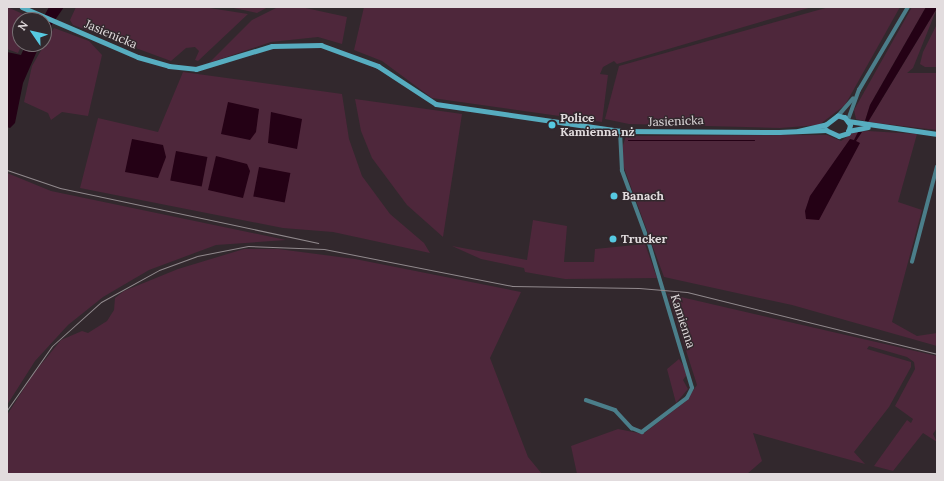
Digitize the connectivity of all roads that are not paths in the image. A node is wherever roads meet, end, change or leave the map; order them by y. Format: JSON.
{"nodes":[{"id":1,"x":22,"y":7,"type":"edge"},
{"id":2,"x":908,"y":7,"type":"edge"},
{"id":3,"x":860,"y":90,"type":"junction"},
{"id":4,"x":838,"y":116,"type":"junction"},
{"id":5,"x":848,"y":120,"type":"junction"},
{"id":6,"x":831,"y":121,"type":"junction"},
{"id":7,"x":875,"y":126,"type":"junction"},
{"id":8,"x":620,"y":131,"type":"junction"},
{"id":9,"x":799,"y":131,"type":"junction"},
{"id":10,"x":848,"y":131,"type":"junction"},
{"id":11,"x":832,"y":132,"type":"junction"},
{"id":12,"x":937,"y":134,"type":"edge"},
{"id":13,"x":937,"y":167,"type":"edge"},
{"id":14,"x":912,"y":262,"type":"dead end"},
{"id":15,"x":586,"y":400,"type":"dead end"}],
"edges":[{"from":1,"to":8,"type":"main road","name":"Jasienicka"},
{"from":2,"to":3,"type":"street"},
{"from":3,"to":4,"type":"street"},
{"from":3,"to":5,"type":"street"},
{"from":4,"to":5,"type":"main road"},
{"from":4,"to":6,"type":"main road"},
{"from":5,"to":7,"type":"main road"},
{"from":5,"to":10,"type":"main road"},
{"from":6,"to":9,"type":"main road","name":"Jasienicka"},
{"from":6,"to":11,"type":"main road"},
{"from":7,"to":10,"type":"main road"},
{"from":7,"to":12,"type":"main road"},
{"from":8,"to":9,"type":"main road","name":"Jasienicka"},
{"from":8,"to":15,"type":"street","name":"Kamienna"},
{"from":9,"to":11,"type":"main road","name":"Jasienicka"},
{"from":10,"to":11,"type":"main road"},
{"from":13,"to":14,"type":"street"}]}
